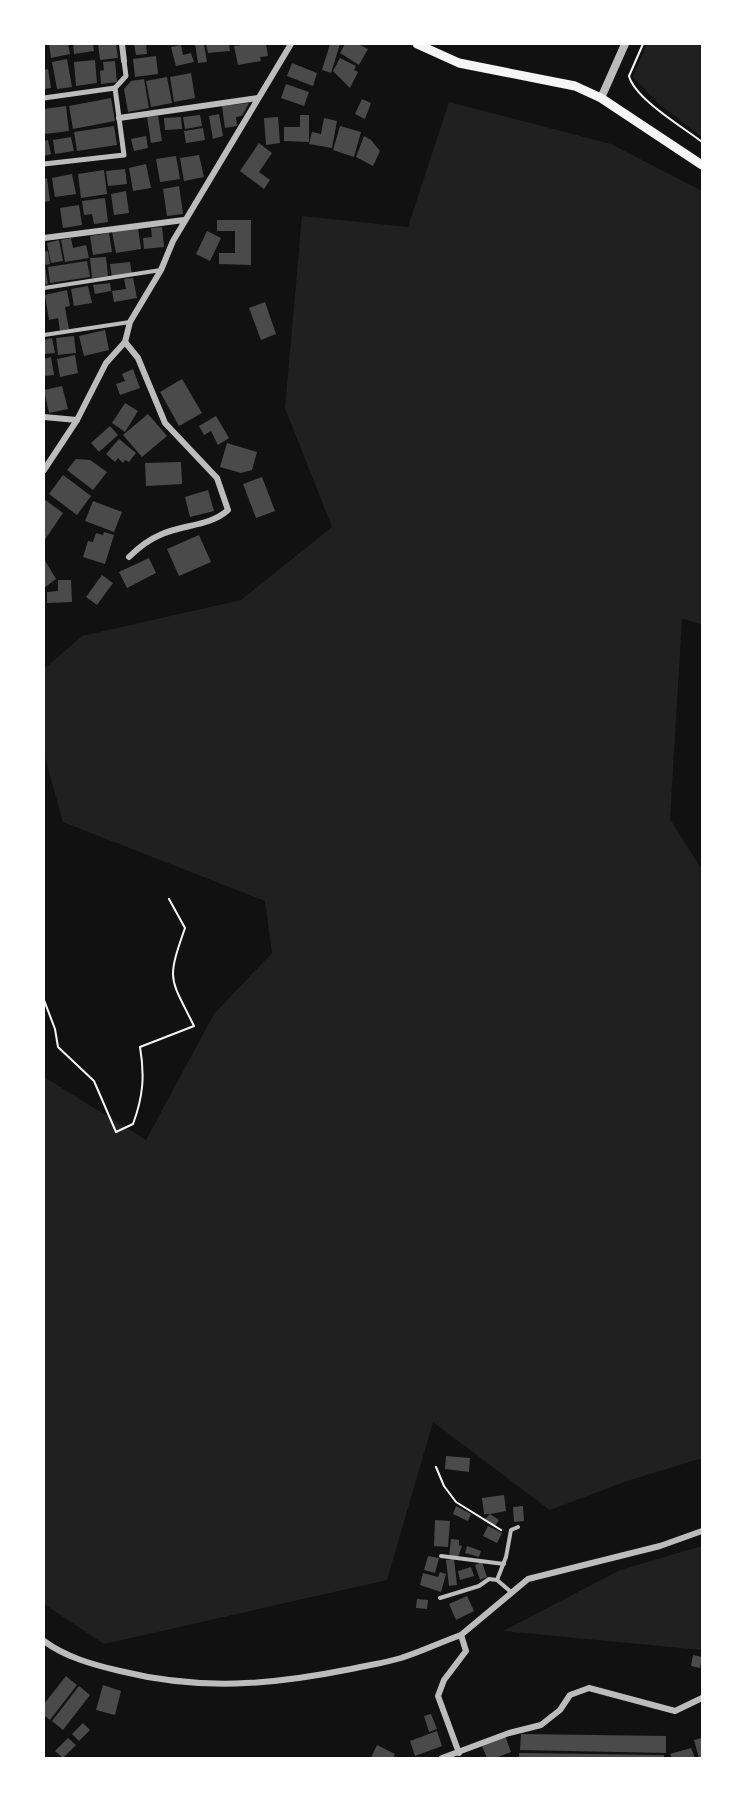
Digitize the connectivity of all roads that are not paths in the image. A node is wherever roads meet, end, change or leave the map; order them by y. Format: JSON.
{"nodes":[{"id":1,"x":122,"y":44,"type":"edge"},
{"id":2,"x":291,"y":44,"type":"edge"},
{"id":3,"x":417,"y":44,"type":"edge"},
{"id":4,"x":625,"y":44,"type":"edge"},
{"id":5,"x":124,"y":61,"type":"joint"},
{"id":6,"x":115,"y":88,"type":"junction"},
{"id":7,"x":44,"y":98,"type":"edge"},
{"id":8,"x":258,"y":98,"type":"junction"},
{"id":9,"x":602,"y":98,"type":"junction"},
{"id":10,"x":119,"y":118,"type":"junction"},
{"id":11,"x":44,"y":164,"type":"edge"},
{"id":12,"x":702,"y":165,"type":"edge"},
{"id":13,"x":184,"y":220,"type":"junction"},
{"id":14,"x":44,"y":238,"type":"edge"},
{"id":15,"x":161,"y":270,"type":"junction"},
{"id":16,"x":44,"y":288,"type":"edge"},
{"id":17,"x":130,"y":322,"type":"junction"},
{"id":18,"x":44,"y":335,"type":"edge"},
{"id":19,"x":125,"y":342,"type":"junction"},
{"id":20,"x":44,"y":417,"type":"edge"},
{"id":21,"x":77,"y":420,"type":"junction"},
{"id":22,"x":44,"y":470,"type":"edge"},
{"id":23,"x":129,"y":557,"type":"dead end"},
{"id":24,"x":518,"y":1527,"type":"dead end"},
{"id":25,"x":702,"y":1531,"type":"edge"},
{"id":26,"x":441,"y":1556,"type":"dead end"},
{"id":27,"x":504,"y":1564,"type":"junction"},
{"id":28,"x":497,"y":1580,"type":"junction"},
{"id":29,"x":512,"y":1593,"type":"junction"},
{"id":30,"x":440,"y":1598,"type":"dead end"},
{"id":31,"x":461,"y":1635,"type":"junction"},
{"id":32,"x":44,"y":1641,"type":"edge"},
{"id":33,"x":702,"y":1698,"type":"edge"},
{"id":34,"x":459,"y":1754,"type":"junction"},
{"id":35,"x":442,"y":1758,"type":"edge"}],
"edges":[{"from":1,"to":5,"type":"street"},
{"from":2,"to":8,"type":"street"},
{"from":3,"to":9,"type":"main road"},
{"from":4,"to":9,"type":"street"},
{"from":5,"to":6,"type":"street"},
{"from":6,"to":7,"type":"street"},
{"from":6,"to":10,"type":"street"},
{"from":8,"to":10,"type":"street"},
{"from":8,"to":13,"type":"street"},
{"from":9,"to":12,"type":"main road"},
{"from":10,"to":11,"type":"street"},
{"from":13,"to":14,"type":"street"},
{"from":13,"to":15,"type":"street"},
{"from":15,"to":16,"type":"lane"},
{"from":15,"to":17,"type":"street"},
{"from":17,"to":18,"type":"lane"},
{"from":17,"to":19,"type":"street"},
{"from":19,"to":21,"type":"street"},
{"from":19,"to":23,"type":"street"},
{"from":20,"to":21,"type":"street"},
{"from":21,"to":22,"type":"street"},
{"from":24,"to":27,"type":"lane"},
{"from":25,"to":29,"type":"street"},
{"from":26,"to":27,"type":"lane"},
{"from":27,"to":28,"type":"lane"},
{"from":28,"to":29,"type":"lane"},
{"from":28,"to":30,"type":"lane"},
{"from":29,"to":31,"type":"street"},
{"from":31,"to":32,"type":"street"},
{"from":31,"to":34,"type":"street"},
{"from":33,"to":34,"type":"street"},
{"from":34,"to":35,"type":"street"}]}
